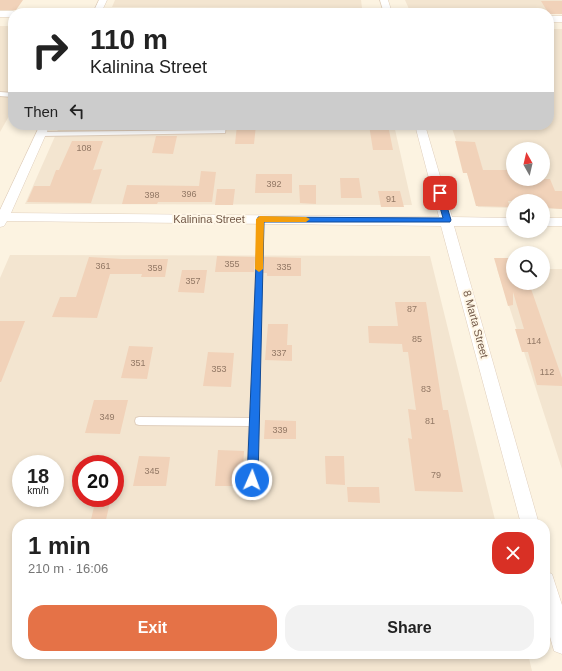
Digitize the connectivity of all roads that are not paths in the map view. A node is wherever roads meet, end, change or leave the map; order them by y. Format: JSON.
{"nodes":[{"id":1,"x":43,"y":130,"type":"edge"},
{"id":2,"x":223,"y":130,"type":"edge"},
{"id":3,"x":421,"y":130,"type":"edge"},
{"id":4,"x":1,"y":219,"type":"edge"},
{"id":5,"x":260,"y":219,"type":"junction"},
{"id":6,"x":448,"y":220,"type":"junction"},
{"id":7,"x":506,"y":222,"type":"edge"},
{"id":8,"x":550,"y":222,"type":"edge"},
{"id":9,"x":562,"y":222,"type":"edge"},
{"id":10,"x":138,"y":421,"type":"dead end"},
{"id":11,"x":254,"y":422,"type":"junction"},
{"id":12,"x":252,"y":495,"type":"dead end"},
{"id":13,"x":529,"y":519,"type":"edge"},
{"id":14,"x":550,"y":599,"type":"edge"},
{"id":15,"x":562,"y":643,"type":"edge"}],
"edges":[{"from":1,"to":2,"type":"lane"},
{"from":1,"to":4,"type":"street"},
{"from":3,"to":6,"type":"street","name":"8 Marta Street"},
{"from":4,"to":5,"type":"street","name":"Kalinina Street"},
{"from":5,"to":6,"type":"street","name":"Kalinina Street"},
{"from":5,"to":11,"type":"lane"},
{"from":6,"to":7,"type":"street","name":"Kalinina Street"},
{"from":6,"to":13,"type":"street","name":"8 Marta Street"},
{"from":8,"to":9,"type":"street"},
{"from":10,"to":11,"type":"lane"},
{"from":11,"to":12,"type":"lane"},
{"from":14,"to":15,"type":"street"}]}
